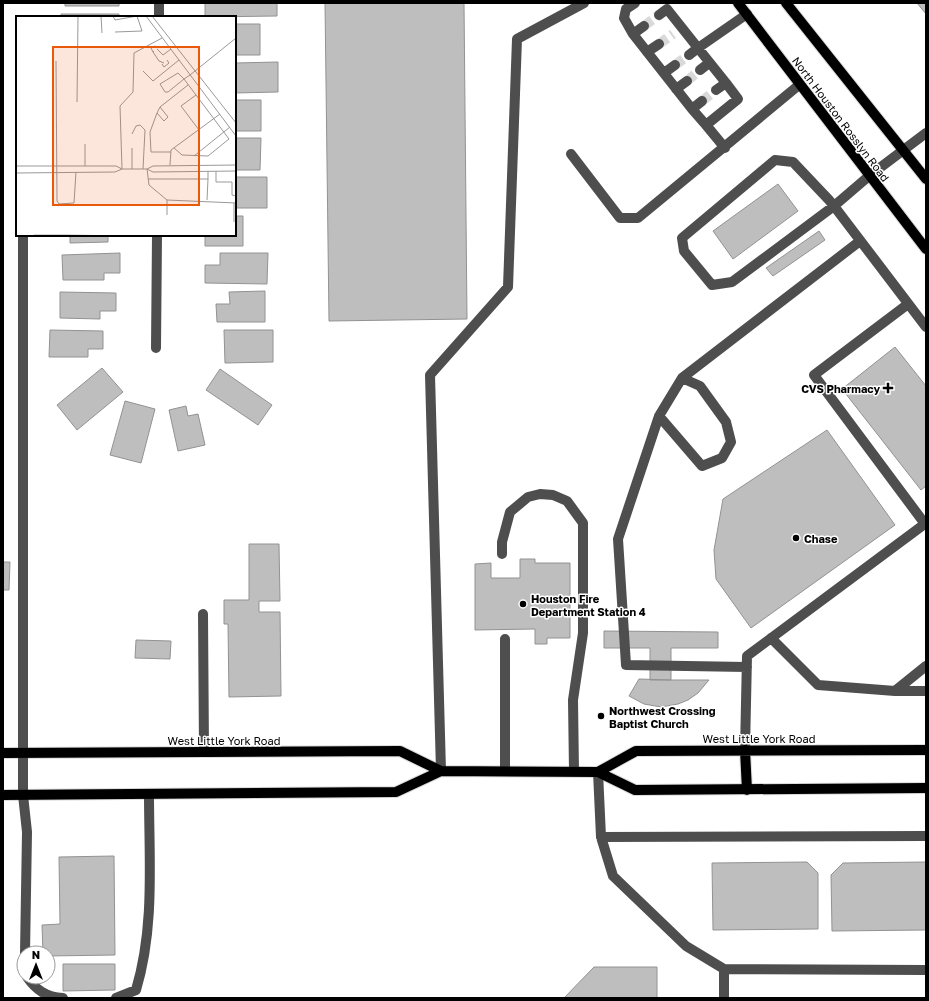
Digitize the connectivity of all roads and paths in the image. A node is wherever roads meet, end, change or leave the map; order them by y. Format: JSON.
{"nodes":[{"id":1,"x":159,"y":3,"type":"edge"},
{"id":2,"x":584,"y":3,"type":"edge"},
{"id":3,"x":635,"y":3,"type":"edge"},
{"id":4,"x":738,"y":3,"type":"edge"},
{"id":5,"x":786,"y":3,"type":"edge"},
{"id":6,"x":663,"y":9,"type":"edge"},
{"id":7,"x":747,"y":14,"type":"junction"},
{"id":8,"x":159,"y":16,"type":"edge"},
{"id":9,"x":644,"y":26,"type":"tunnel mouth"},
{"id":10,"x":634,"y":34,"type":"junction"},
{"id":11,"x":659,"y":44,"type":"tunnel mouth"},
{"id":12,"x":698,"y":48,"type":"junction"},
{"id":13,"x":648,"y":52,"type":"junction"},
{"id":14,"x":690,"y":55,"type":"tunnel mouth"},
{"id":15,"x":709,"y":63,"type":"junction"},
{"id":16,"x":676,"y":65,"type":"tunnel mouth"},
{"id":17,"x":700,"y":70,"type":"tunnel mouth"},
{"id":18,"x":664,"y":74,"type":"junction"},
{"id":19,"x":686,"y":81,"type":"tunnel mouth"},
{"id":20,"x":726,"y":83,"type":"junction"},
{"id":21,"x":799,"y":85,"type":"junction"},
{"id":22,"x":676,"y":89,"type":"junction"},
{"id":23,"x":716,"y":90,"type":"tunnel mouth"},
{"id":24,"x":702,"y":101,"type":"tunnel mouth"},
{"id":25,"x":692,"y":109,"type":"junction"},
{"id":26,"x":706,"y":125,"type":"junction"},
{"id":27,"x":926,"y":133,"type":"edge"},
{"id":28,"x":725,"y":148,"type":"junction"},
{"id":29,"x":904,"y":151,"type":"junction"},
{"id":30,"x":571,"y":154,"type":"dead end"},
{"id":31,"x":869,"y":176,"type":"junction"},
{"id":32,"x":926,"y":179,"type":"edge"},
{"id":33,"x":834,"y":206,"type":"junction"},
{"id":34,"x":23,"y":236,"type":"edge"},
{"id":35,"x":157,"y":236,"type":"edge"},
{"id":36,"x":860,"y":241,"type":"junction"},
{"id":37,"x":926,"y":249,"type":"edge"},
{"id":38,"x":908,"y":304,"type":"junction"},
{"id":39,"x":926,"y":327,"type":"edge"},
{"id":40,"x":156,"y":348,"type":"dead end"},
{"id":41,"x":682,"y":378,"type":"junction"},
{"id":42,"x":659,"y":416,"type":"junction"},
{"id":43,"x":926,"y":523,"type":"edge"},
{"id":44,"x":502,"y":554,"type":"dead end"},
{"id":45,"x":203,"y":614,"type":"dead end"},
{"id":46,"x":505,"y":638,"type":"dead end"},
{"id":47,"x":771,"y":638,"type":"junction"},
{"id":48,"x":926,"y":666,"type":"edge"},
{"id":49,"x":747,"y":667,"type":"junction"},
{"id":50,"x":926,"y":690,"type":"edge"},
{"id":51,"x":895,"y":691,"type":"junction"},
{"id":52,"x":745,"y":750,"type":"junction"},
{"id":53,"x":926,"y":750,"type":"edge"},
{"id":54,"x":204,"y":752,"type":"junction"},
{"id":55,"x":3,"y":753,"type":"edge"},
{"id":56,"x":23,"y":753,"type":"junction"},
{"id":57,"x":442,"y":771,"type":"junction"},
{"id":58,"x":505,"y":771,"type":"junction"},
{"id":59,"x":574,"y":771,"type":"junction"},
{"id":60,"x":598,"y":772,"type":"junction"},
{"id":61,"x":926,"y":788,"type":"edge"},
{"id":62,"x":747,"y":790,"type":"junction"},
{"id":63,"x":149,"y":794,"type":"junction"},
{"id":64,"x":3,"y":795,"type":"edge"},
{"id":65,"x":23,"y":795,"type":"junction"},
{"id":66,"x":926,"y":836,"type":"edge"},
{"id":67,"x":601,"y":837,"type":"junction"},
{"id":68,"x":25,"y":945,"type":"edge"},
{"id":69,"x":724,"y":969,"type":"junction"},
{"id":70,"x":926,"y":970,"type":"edge"},
{"id":71,"x":34,"y":985,"type":"edge"},
{"id":72,"x":63,"y":998,"type":"edge"},
{"id":73,"x":116,"y":998,"type":"edge"},
{"id":74,"x":724,"y":998,"type":"edge"}],
"edges":[{"from":1,"to":8,"type":"street"},
{"from":2,"to":57,"type":"street"},
{"from":3,"to":10,"type":"street"},
{"from":4,"to":7,"type":"main road","name":"North Houston Rosslyn Road"},
{"from":5,"to":29,"type":"main road"},
{"from":6,"to":12,"type":"street"},
{"from":7,"to":12,"type":"street"},
{"from":7,"to":21,"type":"main road","name":"North Houston Rosslyn Road"},
{"from":9,"to":10,"type":"street"},
{"from":10,"to":13,"type":"street"},
{"from":11,"to":13,"type":"street"},
{"from":12,"to":14,"type":"street"},
{"from":12,"to":15,"type":"street"},
{"from":13,"to":18,"type":"street"},
{"from":15,"to":17,"type":"street"},
{"from":15,"to":20,"type":"street"},
{"from":16,"to":18,"type":"street"},
{"from":18,"to":22,"type":"street"},
{"from":19,"to":22,"type":"street"},
{"from":20,"to":23,"type":"street"},
{"from":20,"to":26,"type":"street"},
{"from":21,"to":28,"type":"street"},
{"from":21,"to":31,"type":"main road","name":"North Houston Rosslyn Road"},
{"from":22,"to":25,"type":"street"},
{"from":24,"to":25,"type":"street"},
{"from":25,"to":26,"type":"street"},
{"from":26,"to":28,"type":"street"},
{"from":27,"to":29,"type":"street"},
{"from":28,"to":30,"type":"street"},
{"from":29,"to":31,"type":"street"},
{"from":29,"to":32,"type":"main road"},
{"from":31,"to":33,"type":"street"},
{"from":31,"to":37,"type":"main road","name":"North Houston Rosslyn Road"},
{"from":33,"to":33,"type":"street"},
{"from":33,"to":36,"type":"street"},
{"from":34,"to":56,"type":"street"},
{"from":35,"to":40,"type":"street"},
{"from":36,"to":38,"type":"street"},
{"from":36,"to":41,"type":"street"},
{"from":38,"to":39,"type":"street"},
{"from":38,"to":43,"type":"street"},
{"from":41,"to":42,"type":"street"},
{"from":41,"to":42,"type":"street"},
{"from":42,"to":49,"type":"street"},
{"from":43,"to":47,"type":"street"},
{"from":44,"to":59,"type":"street"},
{"from":45,"to":54,"type":"street"},
{"from":46,"to":58,"type":"street"},
{"from":47,"to":49,"type":"street"},
{"from":47,"to":51,"type":"street"},
{"from":48,"to":51,"type":"street"},
{"from":49,"to":52,"type":"street"},
{"from":50,"to":51,"type":"street"},
{"from":52,"to":53,"type":"main road","name":"West Little York Road"},
{"from":52,"to":60,"type":"main road","name":"West Little York Road"},
{"from":52,"to":62,"type":"main road"},
{"from":54,"to":56,"type":"main road","name":"West Little York Road"},
{"from":54,"to":57,"type":"main road","name":"West Little York Road"},
{"from":55,"to":56,"type":"main road","name":"West Little York Road"},
{"from":56,"to":65,"type":"street"},
{"from":57,"to":58,"type":"main road","name":"West Little York Road"},
{"from":57,"to":63,"type":"main road","name":"West Little York Road"},
{"from":58,"to":59,"type":"main road","name":"West Little York Road"},
{"from":59,"to":60,"type":"main road","name":"West Little York Road"},
{"from":60,"to":62,"type":"main road","name":"West Little York Road"},
{"from":60,"to":67,"type":"street"},
{"from":61,"to":62,"type":"main road","name":"West Little York Road"},
{"from":63,"to":65,"type":"main road","name":"West Little York Road"},
{"from":63,"to":73,"type":"street"},
{"from":64,"to":65,"type":"main road","name":"West Little York Road"},
{"from":65,"to":68,"type":"street"},
{"from":66,"to":67,"type":"street"},
{"from":67,"to":69,"type":"street"},
{"from":69,"to":70,"type":"street"},
{"from":69,"to":74,"type":"street"},
{"from":71,"to":72,"type":"street"}]}
